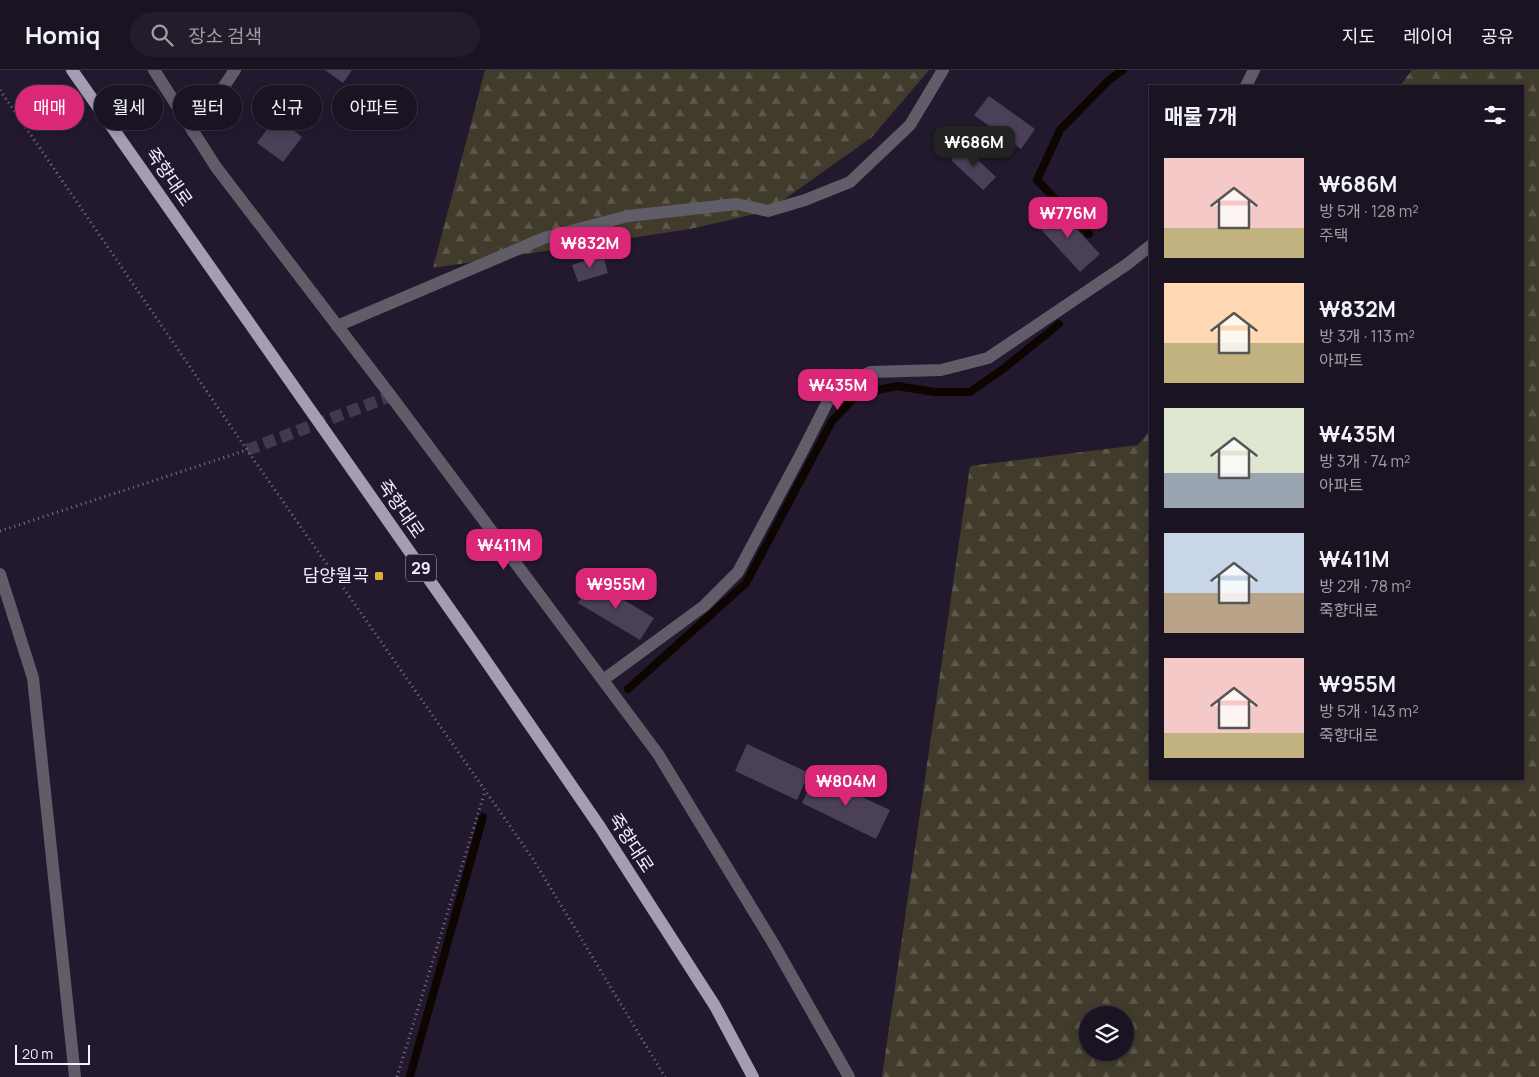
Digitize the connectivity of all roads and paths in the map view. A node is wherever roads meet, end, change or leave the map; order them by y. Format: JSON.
{"nodes":[{"id":1,"x":72,"y":70,"type":"edge"},
{"id":2,"x":154,"y":70,"type":"edge"},
{"id":3,"x":235,"y":70,"type":"edge"},
{"id":4,"x":943,"y":70,"type":"edge"},
{"id":5,"x":1254,"y":70,"type":"edge"},
{"id":6,"x":1246,"y":85,"type":"edge"},
{"id":7,"x":0,"y":90,"type":"edge"},
{"id":8,"x":193,"y":132,"type":"junction"},
{"id":9,"x":1149,"y":247,"type":"edge"},
{"id":10,"x":337,"y":326,"type":"junction"},
{"id":11,"x":247,"y":450,"type":"junction"},
{"id":12,"x":0,"y":531,"type":"edge"},
{"id":13,"x":0,"y":574,"type":"edge"},
{"id":14,"x":603,"y":680,"type":"junction"},
{"id":15,"x":486,"y":790,"type":"junction"},
{"id":16,"x":75,"y":1077,"type":"edge"},
{"id":17,"x":397,"y":1077,"type":"edge"},
{"id":18,"x":664,"y":1077,"type":"edge"},
{"id":19,"x":753,"y":1077,"type":"edge"},
{"id":20,"x":848,"y":1077,"type":"edge"}],
"edges":[{"from":1,"to":19,"type":"main road","name":"죽향대로","number":"29"},
{"from":2,"to":8,"type":"street"},
{"from":3,"to":8,"type":"street"},
{"from":4,"to":10,"type":"street"},
{"from":5,"to":6,"type":"street"},
{"from":7,"to":11,"type":"path"},
{"from":8,"to":10,"type":"street"},
{"from":9,"to":14,"type":"street"},
{"from":10,"to":14,"type":"street"},
{"from":11,"to":12,"type":"path"},
{"from":11,"to":15,"type":"path"},
{"from":13,"to":16,"type":"street"},
{"from":14,"to":20,"type":"street"},
{"from":15,"to":17,"type":"path"},
{"from":15,"to":18,"type":"path"}]}
